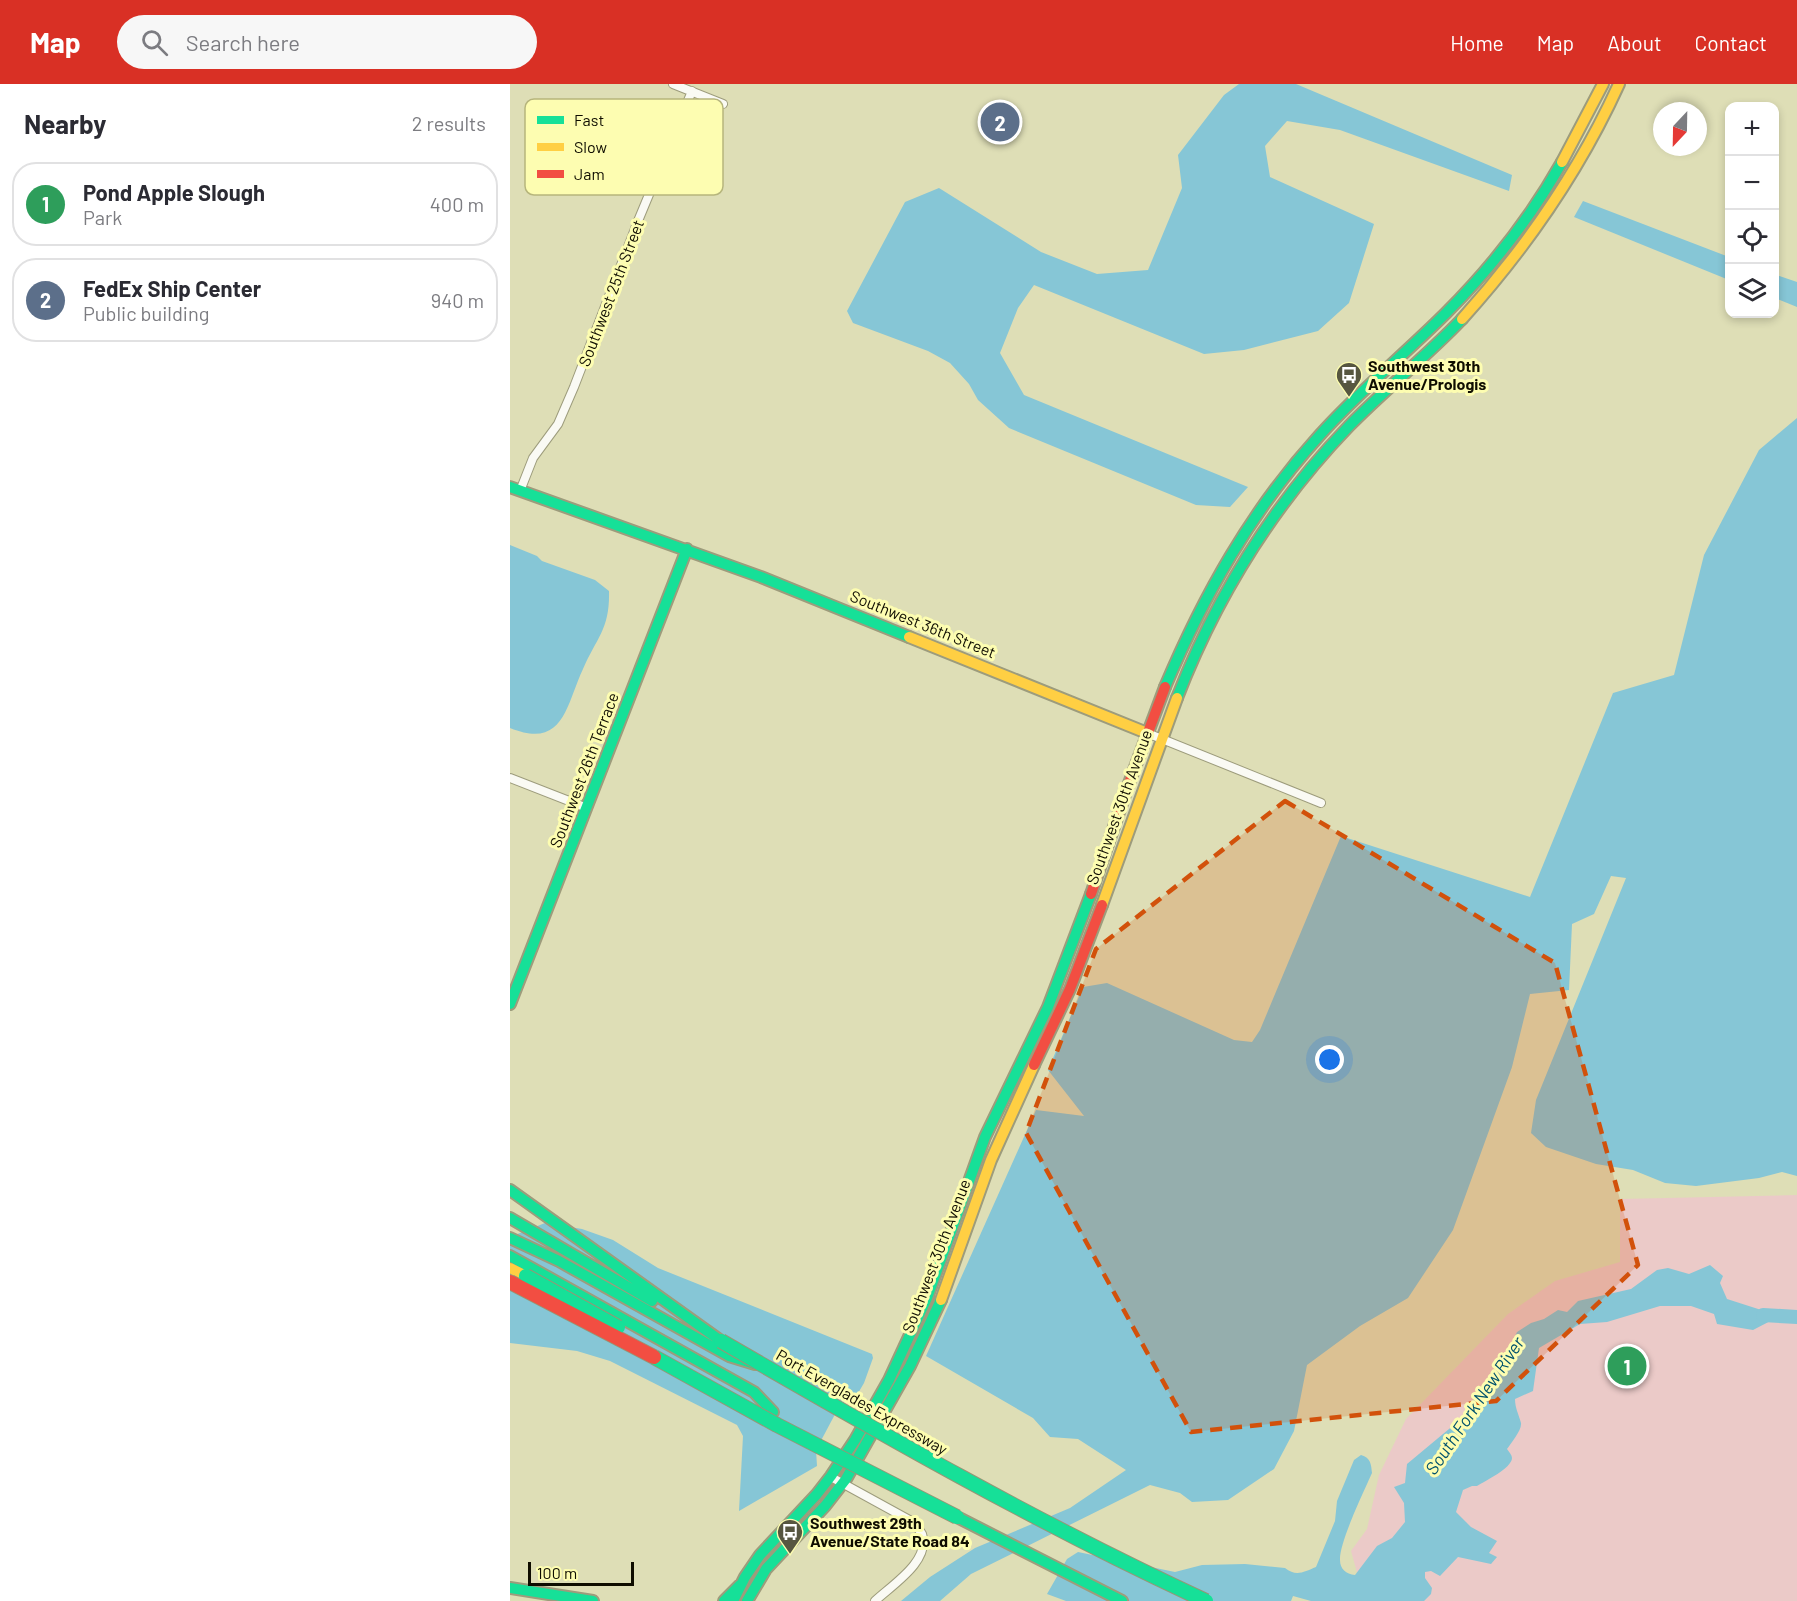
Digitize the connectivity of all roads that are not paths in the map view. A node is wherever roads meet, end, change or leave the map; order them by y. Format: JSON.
{"nodes":[{"id":1,"x":674,"y":84,"type":"edge"},
{"id":2,"x":1603,"y":84,"type":"edge"},
{"id":3,"x":1619,"y":84,"type":"edge"},
{"id":4,"x":692,"y":91,"type":"junction"},
{"id":5,"x":689,"y":99,"type":"edge"},
{"id":6,"x":711,"y":99,"type":"edge"},
{"id":7,"x":649,"y":195,"type":"edge"},
{"id":8,"x":515,"y":489,"type":"edge"},
{"id":9,"x":687,"y":549,"type":"junction"},
{"id":10,"x":1147,"y":733,"type":"junction"},
{"id":11,"x":1161,"y":739,"type":"junction"},
{"id":12,"x":510,"y":778,"type":"edge"},
{"id":13,"x":1321,"y":803,"type":"dead end"},
{"id":14,"x":587,"y":808,"type":"junction"},
{"id":15,"x":1087,"y":926,"type":"junction"},
{"id":16,"x":510,"y":1004,"type":"edge"},
{"id":17,"x":510,"y":1190,"type":"edge"},
{"id":18,"x":510,"y":1218,"type":"edge"},
{"id":19,"x":510,"y":1227,"type":"edge"},
{"id":20,"x":510,"y":1238,"type":"edge"},
{"id":21,"x":510,"y":1256,"type":"edge"},
{"id":22,"x":559,"y":1261,"type":"junction"},
{"id":23,"x":510,"y":1268,"type":"edge"},
{"id":24,"x":510,"y":1282,"type":"edge"},
{"id":25,"x":721,"y":1341,"type":"junction"},
{"id":26,"x":768,"y":1368,"type":"junction"},
{"id":27,"x":773,"y":1412,"type":"junction"},
{"id":28,"x":837,"y":1480,"type":"junction"},
{"id":29,"x":957,"y":1517,"type":"junction"},
{"id":30,"x":740,"y":1585,"type":"junction"},
{"id":31,"x":510,"y":1588,"type":"edge"},
{"id":32,"x":593,"y":1601,"type":"edge"},
{"id":33,"x":724,"y":1601,"type":"edge"},
{"id":34,"x":733,"y":1601,"type":"edge"},
{"id":35,"x":747,"y":1601,"type":"edge"},
{"id":36,"x":875,"y":1601,"type":"edge"},
{"id":37,"x":1122,"y":1601,"type":"edge"},
{"id":38,"x":1206,"y":1601,"type":"edge"}],
"edges":[{"from":1,"to":4,"type":"street"},
{"from":2,"to":10,"type":"main road","name":"Southwest 30th Avenue"},
{"from":3,"to":11,"type":"main road","name":"Southwest 30th Avenue"},
{"from":4,"to":5,"type":"street","name":"Southwest 25th Street"},
{"from":4,"to":6,"type":"street"},
{"from":7,"to":8,"type":"street","name":"Southwest 25th Street"},
{"from":8,"to":9,"type":"main road","name":"Southwest 36th Street"},
{"from":9,"to":10,"type":"main road","name":"Southwest 36th Street"},
{"from":9,"to":14,"type":"main road","name":"Southwest 26th Terrace"},
{"from":10,"to":11,"type":"street","name":"Southwest 36th Street"},
{"from":10,"to":15,"type":"main road","name":"Southwest 30th Avenue"},
{"from":11,"to":13,"type":"street","name":"Southwest 36th Street"},
{"from":11,"to":15,"type":"main road","name":"Southwest 30th Avenue"},
{"from":12,"to":14,"type":"street"},
{"from":14,"to":16,"type":"main road","name":"Southwest 26th Terrace"},
{"from":15,"to":28,"type":"main road","name":"Southwest 30th Avenue"},
{"from":17,"to":25,"type":"main road"},
{"from":18,"to":25,"type":"main road","name":"Port Everglades Expressway"},
{"from":19,"to":22,"type":"main road"},
{"from":20,"to":22,"type":"main road"},
{"from":21,"to":27,"type":"main road"},
{"from":22,"to":26,"type":"main road","bridge":true},
{"from":23,"to":27,"type":"main road","bridge":true},
{"from":24,"to":29,"type":"main road","bridge":true},
{"from":25,"to":26,"type":"main road","name":"Port Everglades Expressway","bridge":true},
{"from":26,"to":38,"type":"main road","name":"Port Everglades Expressway","bridge":true},
{"from":27,"to":29,"type":"main road","bridge":true},
{"from":28,"to":30,"type":"main road","name":"Southwest 30th Avenue"},
{"from":28,"to":35,"type":"main road","name":"Southwest 30th Avenue"},
{"from":28,"to":36,"type":"street"},
{"from":29,"to":37,"type":"main road"},
{"from":30,"to":33,"type":"main road"},
{"from":30,"to":34,"type":"main road","name":"Southwest 30th Avenue"},
{"from":31,"to":32,"type":"main road"}]}
